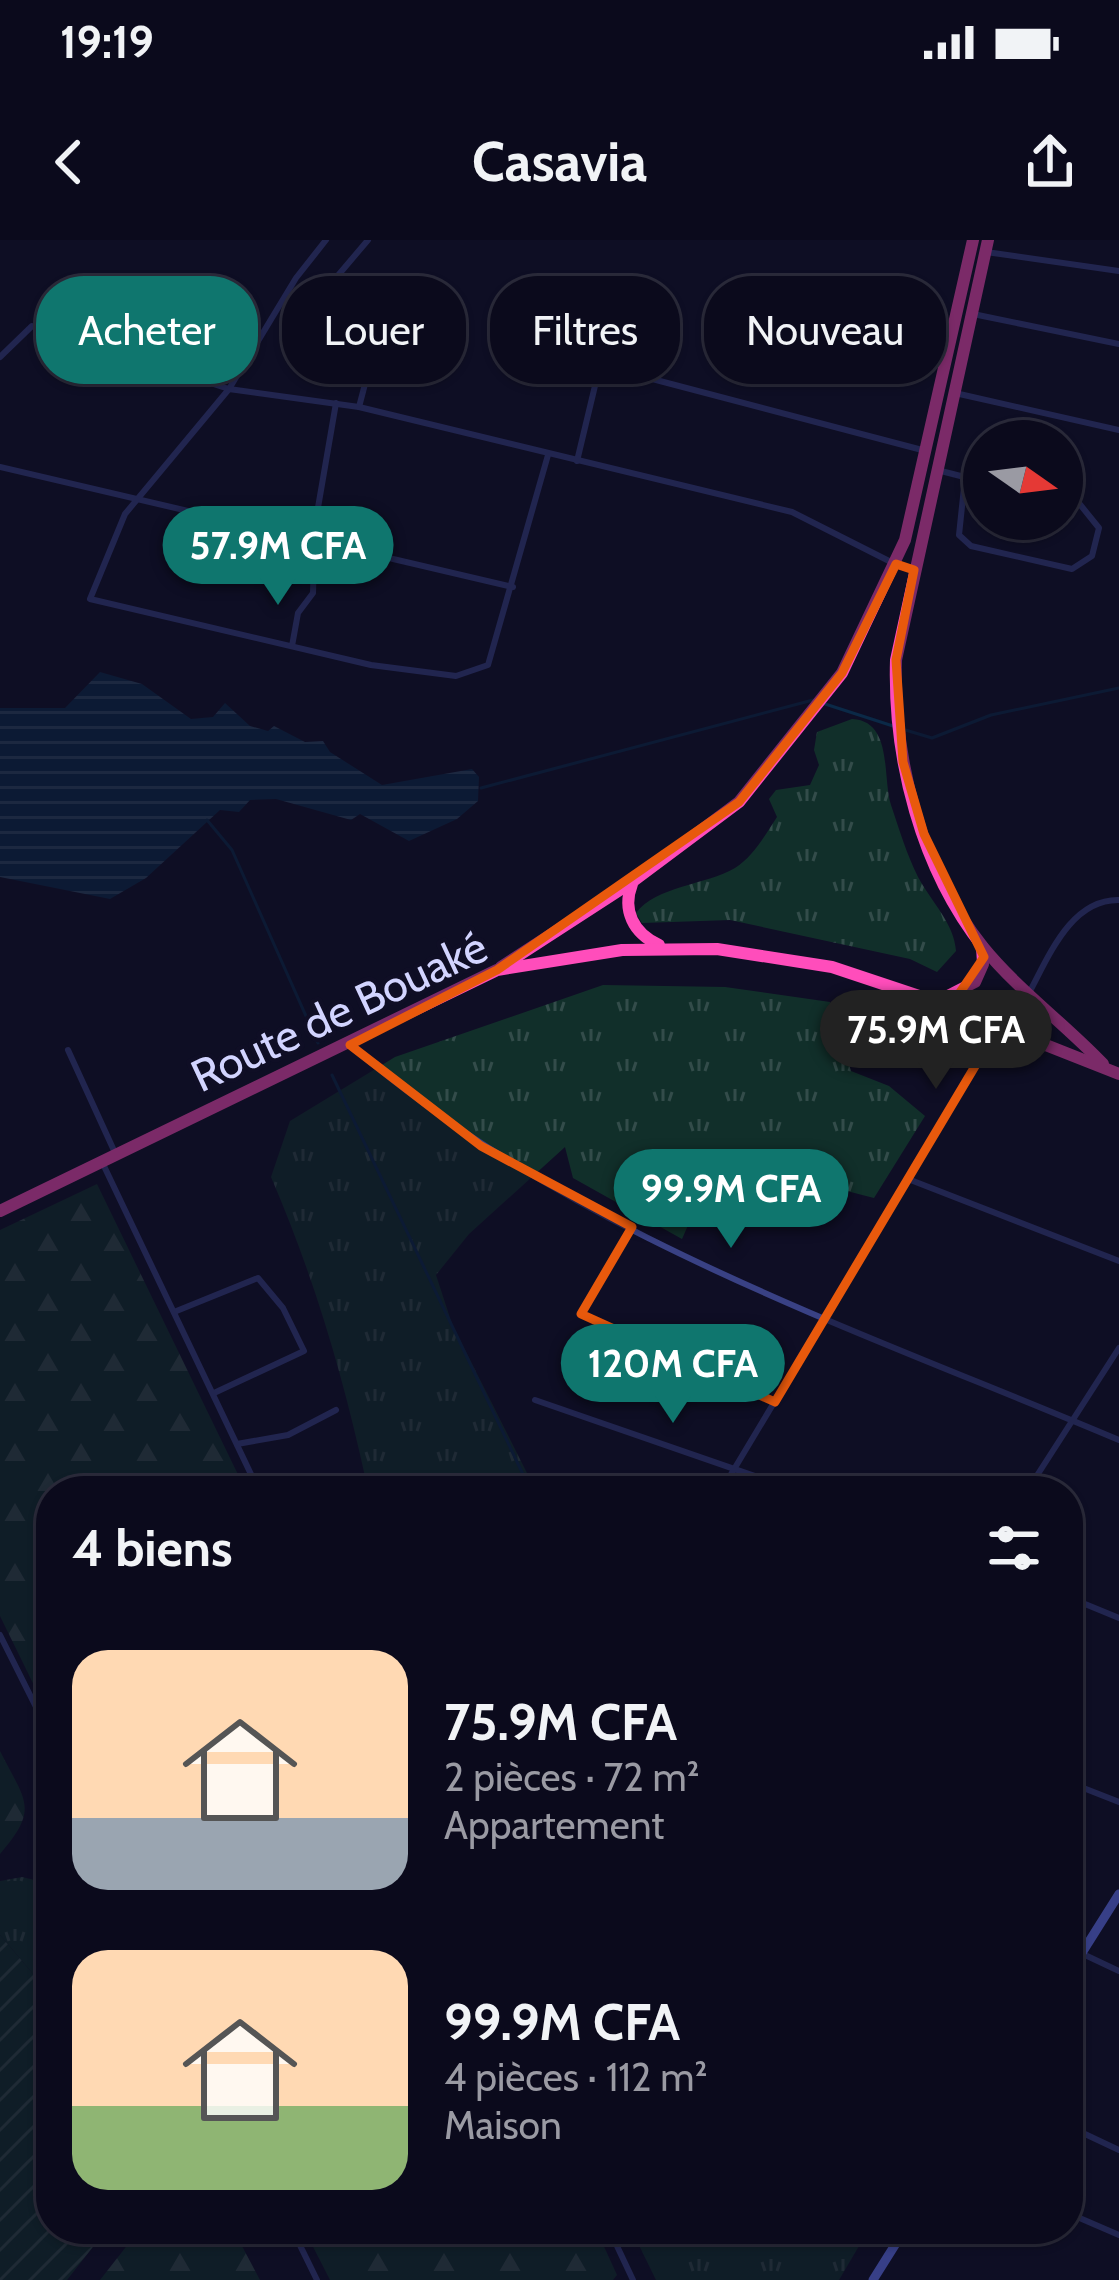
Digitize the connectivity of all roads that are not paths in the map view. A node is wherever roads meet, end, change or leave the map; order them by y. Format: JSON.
{"nodes":[{"id":1,"x":326,"y":240,"type":"edge"},
{"id":2,"x":363,"y":242,"type":"edge"},
{"id":3,"x":969,"y":242,"type":"edge"},
{"id":4,"x":987,"y":246,"type":"edge"},
{"id":5,"x":1119,"y":271,"type":"edge"},
{"id":6,"x":973,"y":314,"type":"junction"},
{"id":7,"x":1119,"y":344,"type":"edge"},
{"id":8,"x":0,"y":358,"type":"edge"},
{"id":9,"x":595,"y":384,"type":"edge"},
{"id":10,"x":671,"y":384,"type":"edge"},
{"id":11,"x":229,"y":389,"type":"junction"},
{"id":12,"x":955,"y":393,"type":"junction"},
{"id":13,"x":336,"y":403,"type":"junction"},
{"id":14,"x":358,"y":407,"type":"junction"},
{"id":15,"x":1119,"y":430,"type":"edge"},
{"id":16,"x":926,"y":451,"type":"junction"},
{"id":17,"x":548,"y":455,"type":"junction"},
{"id":18,"x":577,"y":461,"type":"junction"},
{"id":19,"x":0,"y":466,"type":"edge"},
{"id":20,"x":937,"y":470,"type":"junction"},
{"id":21,"x":963,"y":478,"type":"edge"},
{"id":22,"x":963,"y":489,"type":"edge"},
{"id":23,"x":139,"y":499,"type":"junction"},
{"id":24,"x":1083,"y":508,"type":"edge"},
{"id":25,"x":963,"y":539,"type":"edge"},
{"id":26,"x":317,"y":540,"type":"junction"},
{"id":27,"x":964,"y":540,"type":"edge"},
{"id":28,"x":896,"y":564,"type":"junction"},
{"id":29,"x":914,"y":570,"type":"junction"},
{"id":30,"x":513,"y":587,"type":"junction"},
{"id":31,"x":292,"y":646,"type":"junction"},
{"id":32,"x":632,"y":882,"type":"junction"},
{"id":33,"x":1119,"y":900,"type":"edge"},
{"id":34,"x":982,"y":945,"type":"junction"},
{"id":35,"x":661,"y":946,"type":"junction"},
{"id":36,"x":497,"y":970,"type":"junction"},
{"id":37,"x":1029,"y":993,"type":"junction"},
{"id":38,"x":937,"y":1002,"type":"junction"},
{"id":39,"x":999,"y":1026,"type":"junction"},
{"id":40,"x":350,"y":1046,"type":"junction"},
{"id":41,"x":68,"y":1050,"type":"dead end"},
{"id":42,"x":1113,"y":1071,"type":"edge"},
{"id":43,"x":110,"y":1161,"type":"junction"},
{"id":44,"x":908,"y":1179,"type":"junction"},
{"id":45,"x":0,"y":1211,"type":"edge"},
{"id":46,"x":632,"y":1227,"type":"junction"},
{"id":47,"x":1119,"y":1261,"type":"edge"},
{"id":48,"x":174,"y":1312,"type":"junction"},
{"id":49,"x":822,"y":1316,"type":"junction"},
{"id":50,"x":1119,"y":1348,"type":"edge"},
{"id":51,"x":214,"y":1393,"type":"junction"},
{"id":52,"x":535,"y":1400,"type":"dead end"},
{"id":53,"x":775,"y":1402,"type":"junction"},
{"id":54,"x":337,"y":1411,"type":"dead end"},
{"id":55,"x":1073,"y":1421,"type":"junction"},
{"id":56,"x":1119,"y":1441,"type":"edge"},
{"id":57,"x":237,"y":1444,"type":"junction"},
{"id":58,"x":736,"y":1469,"type":"junction"},
{"id":59,"x":252,"y":1476,"type":"edge"},
{"id":60,"x":731,"y":1476,"type":"edge"},
{"id":61,"x":756,"y":1476,"type":"edge"},
{"id":62,"x":1037,"y":1476,"type":"edge"},
{"id":63,"x":1083,"y":1603,"type":"edge"},
{"id":64,"x":1119,"y":1618,"type":"edge"},
{"id":65,"x":0,"y":1635,"type":"edge"},
{"id":66,"x":36,"y":1706,"type":"edge"},
{"id":67,"x":1083,"y":1788,"type":"edge"},
{"id":68,"x":1119,"y":1802,"type":"edge"},
{"id":69,"x":1119,"y":1894,"type":"edge"},
{"id":70,"x":1083,"y":1951,"type":"edge"},
{"id":71,"x":1083,"y":1953,"type":"edge"},
{"id":72,"x":1119,"y":1971,"type":"edge"},
{"id":73,"x":1083,"y":2133,"type":"edge"},
{"id":74,"x":1119,"y":2150,"type":"edge"},
{"id":75,"x":1083,"y":2219,"type":"edge"},
{"id":76,"x":1119,"y":2235,"type":"edge"},
{"id":77,"x":299,"y":2244,"type":"edge"},
{"id":78,"x":616,"y":2244,"type":"edge"},
{"id":79,"x":896,"y":2244,"type":"edge"},
{"id":80,"x":317,"y":2280,"type":"edge"},
{"id":81,"x":633,"y":2280,"type":"edge"},
{"id":82,"x":875,"y":2280,"type":"edge"}],
"edges":[{"from":1,"to":11,"type":"street"},
{"from":2,"to":14,"type":"street"},
{"from":3,"to":16,"type":"highway"},
{"from":4,"to":5,"type":"street"},
{"from":4,"to":6,"type":"highway"},
{"from":6,"to":7,"type":"street"},
{"from":6,"to":12,"type":"highway"},
{"from":8,"to":11,"type":"street"},
{"from":9,"to":18,"type":"street"},
{"from":10,"to":16,"type":"street"},
{"from":11,"to":13,"type":"street"},
{"from":11,"to":23,"type":"street"},
{"from":12,"to":15,"type":"street"},
{"from":12,"to":20,"type":"highway"},
{"from":13,"to":14,"type":"street"},
{"from":13,"to":26,"type":"street"},
{"from":14,"to":17,"type":"street"},
{"from":16,"to":28,"type":"highway"},
{"from":17,"to":18,"type":"street"},
{"from":17,"to":30,"type":"street"},
{"from":18,"to":28,"type":"street"},
{"from":19,"to":23,"type":"street"},
{"from":20,"to":21,"type":"street"},
{"from":20,"to":29,"type":"highway"},
{"from":22,"to":25,"type":"street"},
{"from":23,"to":26,"type":"street"},
{"from":23,"to":31,"type":"street"},
{"from":24,"to":27,"type":"street"},
{"from":26,"to":30,"type":"street"},
{"from":26,"to":31,"type":"street"},
{"from":28,"to":29,"type":"highway"},
{"from":28,"to":32,"type":"highway"},
{"from":29,"to":34,"type":"highway"},
{"from":30,"to":31,"type":"street"},
{"from":32,"to":35,"type":"highway"},
{"from":32,"to":36,"type":"highway"},
{"from":33,"to":37,"type":"street"},
{"from":34,"to":37,"type":"highway"},
{"from":34,"to":38,"type":"highway"},
{"from":35,"to":36,"type":"highway","name":"Route de Bouaké"},
{"from":35,"to":38,"type":"highway","name":"Route de Bouaké"},
{"from":36,"to":40,"type":"highway","name":"Route de Bouaké"},
{"from":37,"to":42,"type":"highway"},
{"from":38,"to":39,"type":"highway","name":"Route de Bouaké"},
{"from":39,"to":42,"type":"highway","name":"Route de Bouaké"},
{"from":39,"to":44,"type":"street"},
{"from":40,"to":43,"type":"highway","name":"Route de Bouaké"},
{"from":40,"to":46,"type":"street"},
{"from":41,"to":43,"type":"street"},
{"from":43,"to":45,"type":"highway","name":"Route de Bouaké"},
{"from":43,"to":48,"type":"street"},
{"from":44,"to":47,"type":"street"},
{"from":44,"to":49,"type":"street"},
{"from":46,"to":49,"type":"street"},
{"from":46,"to":53,"type":"street"},
{"from":48,"to":51,"type":"street"},
{"from":48,"to":51,"type":"street"},
{"from":49,"to":53,"type":"street"},
{"from":49,"to":55,"type":"street"},
{"from":50,"to":55,"type":"street"},
{"from":51,"to":57,"type":"street"},
{"from":52,"to":58,"type":"street"},
{"from":53,"to":58,"type":"street"},
{"from":54,"to":57,"type":"street"},
{"from":55,"to":56,"type":"street"},
{"from":55,"to":62,"type":"street"},
{"from":57,"to":59,"type":"street"},
{"from":58,"to":60,"type":"street"},
{"from":58,"to":61,"type":"street"},
{"from":63,"to":64,"type":"street"},
{"from":65,"to":66,"type":"street"},
{"from":67,"to":68,"type":"street"},
{"from":69,"to":70,"type":"street"},
{"from":71,"to":72,"type":"street"},
{"from":73,"to":74,"type":"street"},
{"from":75,"to":76,"type":"street"},
{"from":77,"to":80,"type":"street"},
{"from":78,"to":81,"type":"street"},
{"from":79,"to":82,"type":"street"}]}
